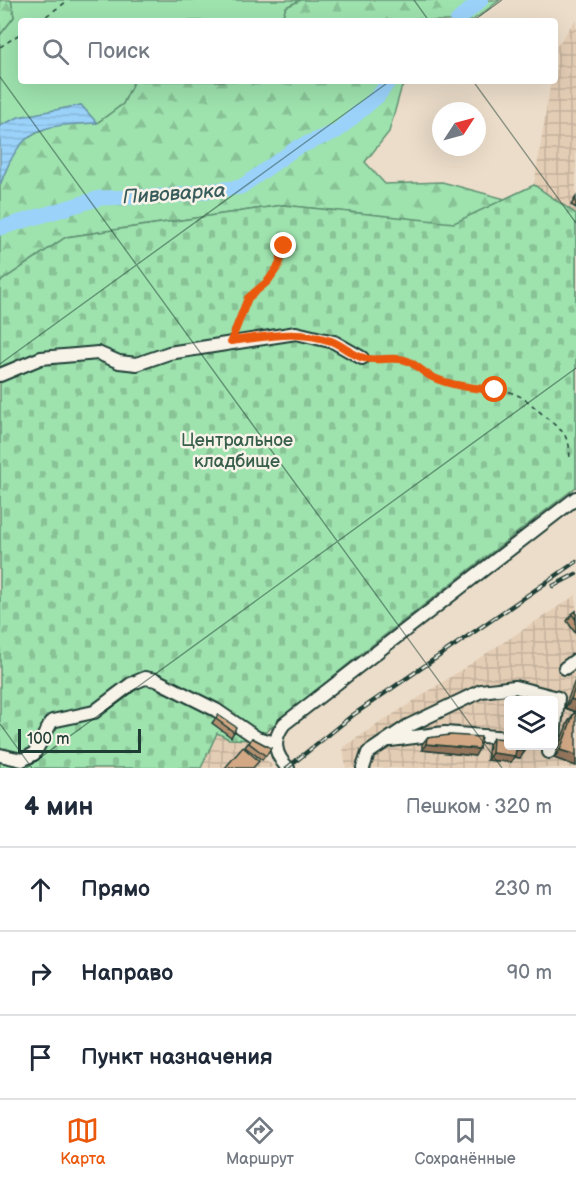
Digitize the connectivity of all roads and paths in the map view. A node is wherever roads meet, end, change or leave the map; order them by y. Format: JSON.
{"nodes":[{"id":1,"x":69,"y":0,"type":"edge"},
{"id":2,"x":43,"y":18,"type":"edge"},
{"id":3,"x":18,"y":35,"type":"edge"},
{"id":4,"x":0,"y":46,"type":"edge"},
{"id":5,"x":284,"y":246,"type":"dead end"},
{"id":6,"x":231,"y":341,"type":"junction"},
{"id":7,"x":362,"y":358,"type":"joint"},
{"id":8,"x":0,"y":375,"type":"edge"},
{"id":9,"x":570,"y":459,"type":"dead end"},
{"id":10,"x":576,"y":498,"type":"edge"},
{"id":11,"x":576,"y":660,"type":"edge"},
{"id":12,"x":565,"y":668,"type":"dead end"},
{"id":13,"x":550,"y":696,"type":"edge"},
{"id":14,"x":504,"y":738,"type":"edge"},
{"id":15,"x":385,"y":742,"type":"junction"},
{"id":16,"x":276,"y":743,"type":"junction"},
{"id":17,"x":0,"y":755,"type":"edge"},
{"id":18,"x":288,"y":768,"type":"edge"},
{"id":19,"x":363,"y":768,"type":"edge"}],
"edges":[{"from":1,"to":2,"type":"path"},
{"from":3,"to":4,"type":"path"},
{"from":5,"to":6,"type":"path"},
{"from":6,"to":7,"type":"street"},
{"from":6,"to":8,"type":"street"},
{"from":7,"to":9,"type":"path"},
{"from":10,"to":16,"type":"street"},
{"from":11,"to":12,"type":"street"},
{"from":13,"to":15,"type":"street"},
{"from":14,"to":15,"type":"street"},
{"from":15,"to":19,"type":"street"},
{"from":16,"to":17,"type":"street"},
{"from":16,"to":18,"type":"street"}]}
